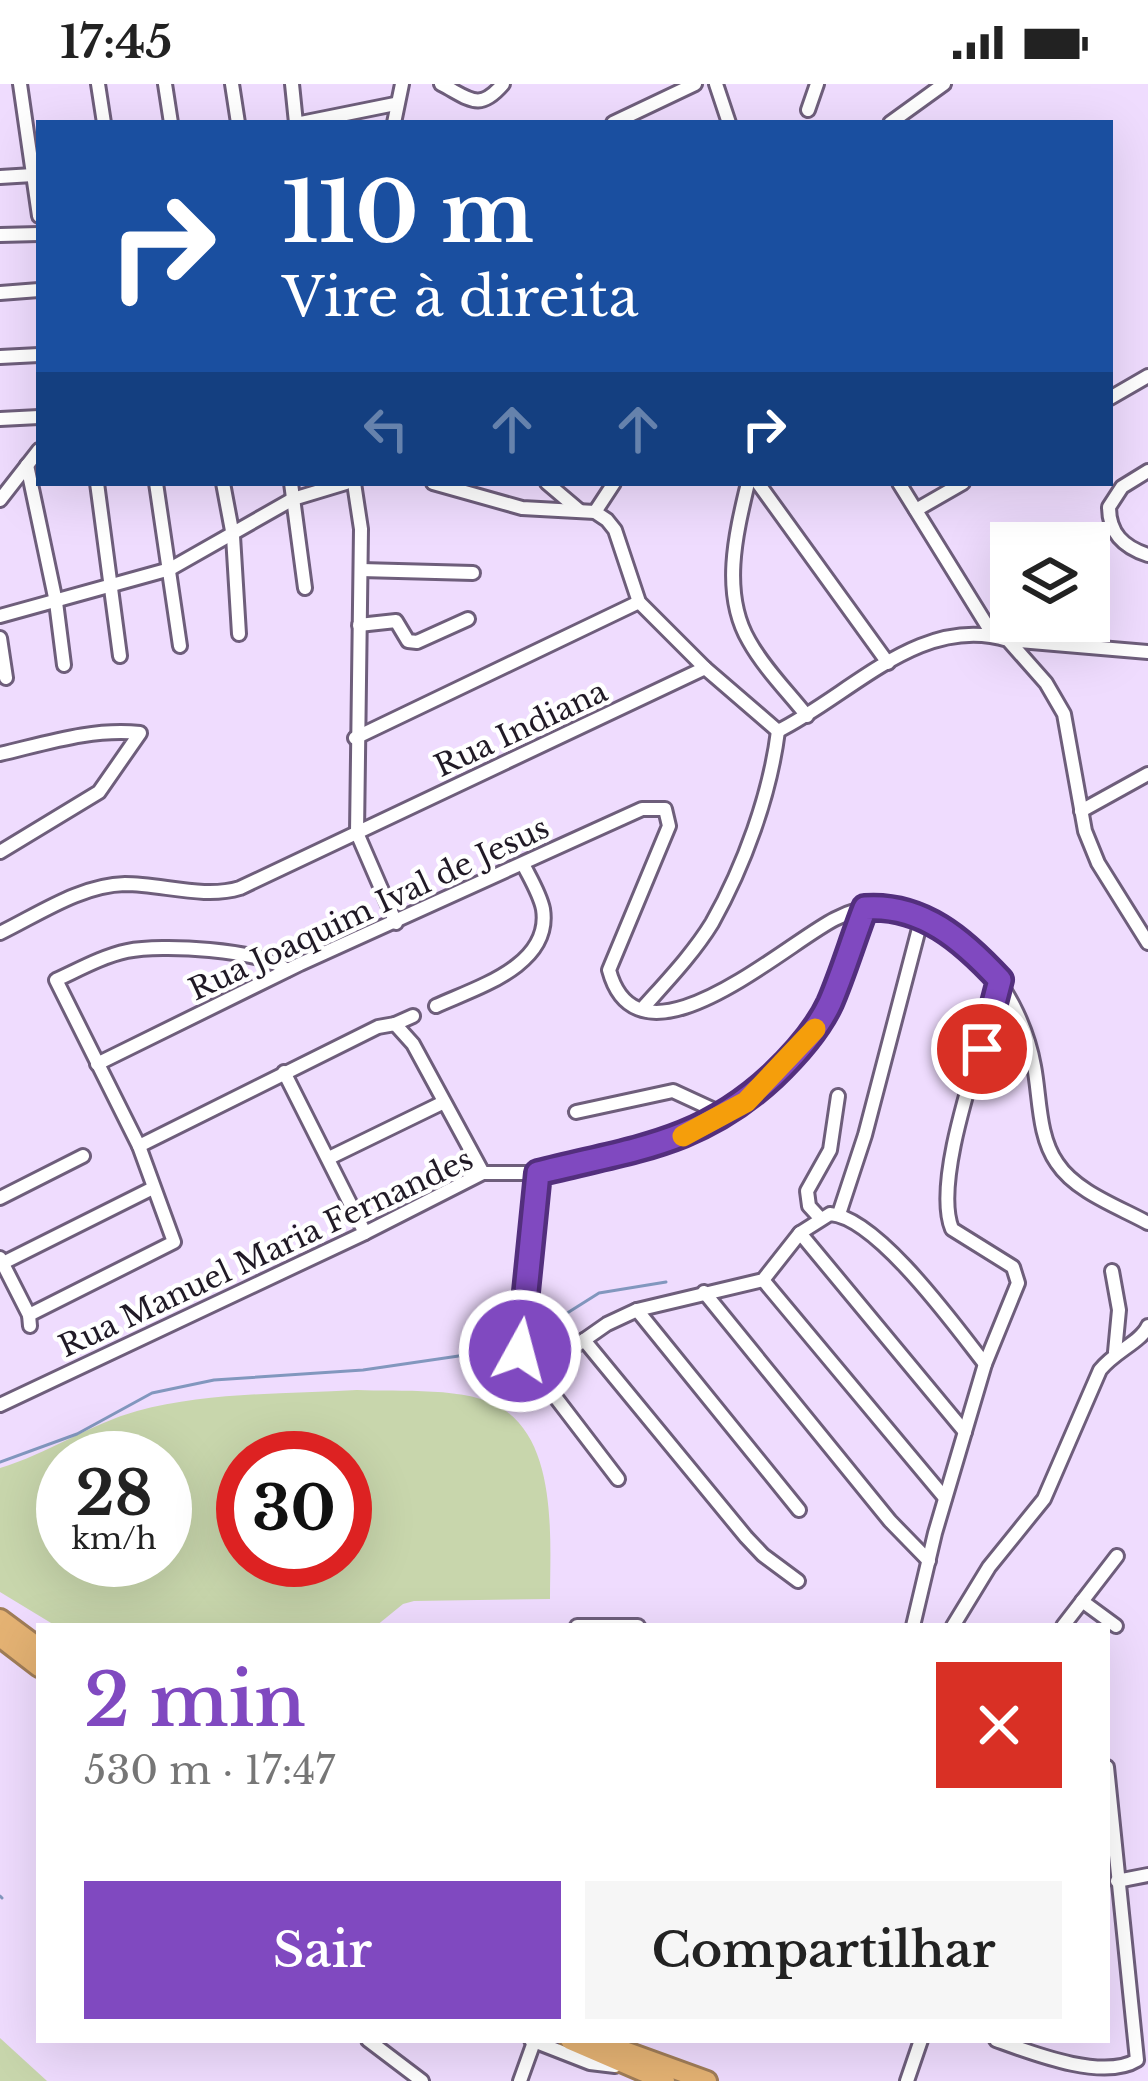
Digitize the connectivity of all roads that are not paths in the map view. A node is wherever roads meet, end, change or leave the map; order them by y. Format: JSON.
{"nodes":[{"id":1,"x":20,"y":84,"type":"edge"},
{"id":2,"x":98,"y":84,"type":"edge"},
{"id":3,"x":165,"y":84,"type":"edge"},
{"id":4,"x":232,"y":84,"type":"edge"},
{"id":5,"x":292,"y":84,"type":"edge"},
{"id":6,"x":402,"y":84,"type":"edge"},
{"id":7,"x":441,"y":84,"type":"edge"},
{"id":8,"x":503,"y":84,"type":"edge"},
{"id":9,"x":695,"y":84,"type":"edge"},
{"id":10,"x":716,"y":84,"type":"edge"},
{"id":11,"x":817,"y":84,"type":"edge"},
{"id":12,"x":944,"y":84,"type":"edge"},
{"id":13,"x":395,"y":104,"type":"junction"},
{"id":14,"x":808,"y":110,"type":"dead end"},
{"id":15,"x":104,"y":120,"type":"edge"},
{"id":16,"x":171,"y":120,"type":"edge"},
{"id":17,"x":238,"y":120,"type":"edge"},
{"id":18,"x":298,"y":120,"type":"edge"},
{"id":19,"x":313,"y":120,"type":"edge"},
{"id":20,"x":394,"y":120,"type":"edge"},
{"id":21,"x":619,"y":120,"type":"edge"},
{"id":22,"x":728,"y":120,"type":"edge"},
{"id":23,"x":894,"y":120,"type":"edge"},
{"id":24,"x":33,"y":175,"type":"junction"},
{"id":25,"x":0,"y":177,"type":"edge"},
{"id":26,"x":36,"y":196,"type":"edge"},
{"id":27,"x":36,"y":234,"type":"edge"},
{"id":28,"x":0,"y":236,"type":"edge"},
{"id":29,"x":36,"y":290,"type":"edge"},
{"id":30,"x":0,"y":293,"type":"edge"},
{"id":31,"x":36,"y":355,"type":"edge"},
{"id":32,"x":0,"y":357,"type":"edge"},
{"id":33,"x":1148,"y":376,"type":"edge"},
{"id":34,"x":1113,"y":396,"type":"edge"},
{"id":35,"x":36,"y":417,"type":"edge"},
{"id":36,"x":0,"y":419,"type":"edge"},
{"id":37,"x":36,"y":454,"type":"edge"},
{"id":38,"x":27,"y":465,"type":"junction"},
{"id":39,"x":1148,"y":471,"type":"edge"},
{"id":40,"x":0,"y":478,"type":"edge"},
{"id":41,"x":16,"y":479,"type":"junction"},
{"id":42,"x":97,"y":486,"type":"edge"},
{"id":43,"x":156,"y":486,"type":"edge"},
{"id":44,"x":224,"y":486,"type":"edge"},
{"id":45,"x":291,"y":486,"type":"edge"},
{"id":46,"x":339,"y":486,"type":"edge"},
{"id":47,"x":351,"y":486,"type":"edge"},
{"id":48,"x":444,"y":486,"type":"edge"},
{"id":49,"x":549,"y":486,"type":"edge"},
{"id":50,"x":611,"y":486,"type":"edge"},
{"id":51,"x":747,"y":486,"type":"edge"},
{"id":52,"x":760,"y":486,"type":"edge"},
{"id":53,"x":901,"y":486,"type":"edge"},
{"id":54,"x":958,"y":486,"type":"edge"},
{"id":55,"x":293,"y":499,"type":"junction"},
{"id":56,"x":0,"y":500,"type":"edge"},
{"id":57,"x":916,"y":510,"type":"junction"},
{"id":58,"x":588,"y":512,"type":"junction"},
{"id":59,"x":232,"y":536,"type":"junction"},
{"id":60,"x":1148,"y":555,"type":"edge"},
{"id":61,"x":170,"y":568,"type":"junction"},
{"id":62,"x":361,"y":569,"type":"junction"},
{"id":63,"x":473,"y":573,"type":"dead end"},
{"id":64,"x":114,"y":586,"type":"junction"},
{"id":65,"x":305,"y":588,"type":"dead end"},
{"id":66,"x":56,"y":602,"type":"junction"},
{"id":67,"x":638,"y":602,"type":"junction"},
{"id":68,"x":0,"y":616,"type":"edge"},
{"id":69,"x":468,"y":619,"type":"dead end"},
{"id":70,"x":359,"y":625,"type":"junction"},
{"id":71,"x":990,"y":630,"type":"edge"},
{"id":72,"x":239,"y":634,"type":"dead end"},
{"id":73,"x":990,"y":635,"type":"edge"},
{"id":74,"x":0,"y":638,"type":"edge"},
{"id":75,"x":1010,"y":642,"type":"edge"},
{"id":76,"x":1031,"y":642,"type":"edge"},
{"id":77,"x":180,"y":646,"type":"dead end"},
{"id":78,"x":1148,"y":652,"type":"edge"},
{"id":79,"x":121,"y":656,"type":"dead end"},
{"id":80,"x":888,"y":663,"type":"junction"},
{"id":81,"x":64,"y":664,"type":"dead end"},
{"id":82,"x":705,"y":668,"type":"junction"},
{"id":83,"x":6,"y":678,"type":"dead end"},
{"id":84,"x":807,"y":716,"type":"junction"},
{"id":85,"x":778,"y":731,"type":"junction"},
{"id":86,"x":356,"y":738,"type":"junction"},
{"id":87,"x":0,"y":754,"type":"edge"},
{"id":88,"x":1148,"y":774,"type":"edge"},
{"id":89,"x":1081,"y":811,"type":"junction"},
{"id":90,"x":357,"y":833,"type":"junction"},
{"id":91,"x":0,"y":852,"type":"edge"},
{"id":92,"x":523,"y":865,"type":"junction"},
{"id":93,"x":865,"y":908,"type":"junction"},
{"id":94,"x":922,"y":917,"type":"junction"},
{"id":95,"x":396,"y":923,"type":"junction"},
{"id":96,"x":0,"y":933,"type":"edge"},
{"id":97,"x":1148,"y":943,"type":"edge"},
{"id":98,"x":287,"y":970,"type":"junction"},
{"id":99,"x":1000,"y":980,"type":"junction"},
{"id":100,"x":436,"y":1006,"type":"dead end"},
{"id":101,"x":642,"y":1009,"type":"junction"},
{"id":102,"x":413,"y":1016,"type":"dead end"},
{"id":103,"x":395,"y":1024,"type":"junction"},
{"id":104,"x":97,"y":1064,"type":"junction"},
{"id":105,"x":284,"y":1072,"type":"junction"},
{"id":106,"x":838,"y":1096,"type":"dead end"},
{"id":107,"x":442,"y":1103,"type":"junction"},
{"id":108,"x":576,"y":1112,"type":"dead end"},
{"id":109,"x":725,"y":1115,"type":"junction"},
{"id":110,"x":139,"y":1146,"type":"junction"},
{"id":111,"x":83,"y":1156,"type":"dead end"},
{"id":112,"x":328,"y":1158,"type":"junction"},
{"id":113,"x":483,"y":1173,"type":"junction"},
{"id":114,"x":538,"y":1173,"type":"junction"},
{"id":115,"x":152,"y":1189,"type":"junction"},
{"id":116,"x":0,"y":1198,"type":"edge"},
{"id":117,"x":839,"y":1214,"type":"junction"},
{"id":118,"x":820,"y":1218,"type":"junction"},
{"id":119,"x":1148,"y":1223,"type":"edge"},
{"id":120,"x":365,"y":1233,"type":"junction"},
{"id":121,"x":800,"y":1233,"type":"junction"},
{"id":122,"x":2,"y":1261,"type":"edge"},
{"id":123,"x":1112,"y":1271,"type":"dead end"},
{"id":124,"x":763,"y":1280,"type":"junction"},
{"id":125,"x":704,"y":1292,"type":"junction"},
{"id":126,"x":638,"y":1310,"type":"junction"},
{"id":127,"x":1146,"y":1338,"type":"edge"},
{"id":128,"x":584,"y":1340,"type":"junction"},
{"id":129,"x":1114,"y":1352,"type":"junction"},
{"id":130,"x":985,"y":1364,"type":"junction"},
{"id":131,"x":537,"y":1373,"type":"junction"},
{"id":132,"x":0,"y":1405,"type":"edge"},
{"id":133,"x":965,"y":1432,"type":"junction"},
{"id":134,"x":619,"y":1479,"type":"dead end"},
{"id":135,"x":945,"y":1498,"type":"junction"},
{"id":136,"x":799,"y":1510,"type":"dead end"},
{"id":137,"x":1117,"y":1556,"type":"dead end"},
{"id":138,"x":928,"y":1562,"type":"junction"},
{"id":139,"x":798,"y":1581,"type":"dead end"},
{"id":140,"x":1082,"y":1601,"type":"junction"},
{"id":141,"x":914,"y":1623,"type":"edge"},
{"id":142,"x":955,"y":1623,"type":"edge"},
{"id":143,"x":1065,"y":1623,"type":"edge"},
{"id":144,"x":4,"y":1625,"type":"edge"},
{"id":145,"x":1116,"y":1625,"type":"dead end"},
{"id":146,"x":36,"y":1646,"type":"edge"},
{"id":147,"x":36,"y":1663,"type":"edge"},
{"id":148,"x":1110,"y":1801,"type":"edge"},
{"id":149,"x":1148,"y":1875,"type":"edge"},
{"id":150,"x":1117,"y":1880,"type":"junction"},
{"id":151,"x":372,"y":2043,"type":"edge"},
{"id":152,"x":532,"y":2043,"type":"edge"},
{"id":153,"x":538,"y":2043,"type":"edge"},
{"id":154,"x":576,"y":2043,"type":"edge"},
{"id":155,"x":602,"y":2043,"type":"edge"},
{"id":156,"x":920,"y":2043,"type":"edge"},
{"id":157,"x":1004,"y":2043,"type":"edge"},
{"id":158,"x":1039,"y":2043,"type":"edge"},
{"id":159,"x":1040,"y":2056,"type":"junction"},
{"id":160,"x":628,"y":2067,"type":"junction"},
{"id":161,"x":422,"y":2081,"type":"edge"},
{"id":162,"x":520,"y":2081,"type":"edge"},
{"id":163,"x":665,"y":2081,"type":"edge"},
{"id":164,"x":706,"y":2081,"type":"edge"},
{"id":165,"x":907,"y":2081,"type":"edge"}],
"edges":[{"from":1,"to":24,"type":"street"},
{"from":2,"to":15,"type":"street"},
{"from":3,"to":16,"type":"street"},
{"from":4,"to":17,"type":"street"},
{"from":5,"to":18,"type":"street"},
{"from":6,"to":13,"type":"street"},
{"from":7,"to":8,"type":"street"},
{"from":9,"to":21,"type":"street"},
{"from":10,"to":22,"type":"street"},
{"from":11,"to":14,"type":"street"},
{"from":12,"to":23,"type":"street"},
{"from":13,"to":19,"type":"street"},
{"from":13,"to":20,"type":"street"},
{"from":24,"to":25,"type":"street"},
{"from":24,"to":26,"type":"street"},
{"from":27,"to":28,"type":"street"},
{"from":29,"to":30,"type":"street"},
{"from":31,"to":32,"type":"street"},
{"from":33,"to":34,"type":"street"},
{"from":35,"to":36,"type":"street"},
{"from":37,"to":38,"type":"street"},
{"from":38,"to":41,"type":"street"},
{"from":38,"to":66,"type":"street"},
{"from":39,"to":60,"type":"street"},
{"from":40,"to":41,"type":"street"},
{"from":41,"to":56,"type":"street"},
{"from":42,"to":64,"type":"street"},
{"from":43,"to":61,"type":"street"},
{"from":44,"to":59,"type":"street"},
{"from":45,"to":55,"type":"street"},
{"from":46,"to":55,"type":"street"},
{"from":47,"to":62,"type":"street"},
{"from":48,"to":58,"type":"street"},
{"from":49,"to":58,"type":"street"},
{"from":50,"to":58,"type":"street"},
{"from":51,"to":84,"type":"street"},
{"from":52,"to":80,"type":"street"},
{"from":53,"to":57,"type":"street"},
{"from":54,"to":57,"type":"street"},
{"from":55,"to":59,"type":"street"},
{"from":55,"to":65,"type":"street"},
{"from":57,"to":71,"type":"street"},
{"from":58,"to":67,"type":"street"},
{"from":59,"to":61,"type":"street"},
{"from":59,"to":72,"type":"street"},
{"from":61,"to":64,"type":"street"},
{"from":61,"to":77,"type":"street"},
{"from":62,"to":63,"type":"street"},
{"from":62,"to":70,"type":"street"},
{"from":64,"to":66,"type":"street"},
{"from":64,"to":79,"type":"street"},
{"from":66,"to":68,"type":"street"},
{"from":66,"to":81,"type":"street"},
{"from":67,"to":82,"type":"street"},
{"from":67,"to":86,"type":"street"},
{"from":69,"to":70,"type":"street"},
{"from":70,"to":86,"type":"street"},
{"from":73,"to":80,"type":"street"},
{"from":74,"to":83,"type":"street"},
{"from":75,"to":89,"type":"street"},
{"from":76,"to":78,"type":"street"},
{"from":80,"to":84,"type":"street"},
{"from":82,"to":85,"type":"street"},
{"from":82,"to":90,"type":"street","name":"Rua Indiana"},
{"from":84,"to":85,"type":"street"},
{"from":85,"to":101,"type":"street"},
{"from":86,"to":90,"type":"street"},
{"from":87,"to":91,"type":"street"},
{"from":88,"to":89,"type":"street"},
{"from":89,"to":97,"type":"street"},
{"from":90,"to":95,"type":"street"},
{"from":90,"to":96,"type":"street","name":"Rua Indiana"},
{"from":92,"to":95,"type":"street","name":"Rua Joaquim Ival de Jesus"},
{"from":92,"to":100,"type":"street"},
{"from":92,"to":101,"type":"street","name":"Rua Joaquim Ival de Jesus"},
{"from":93,"to":94,"type":"street"},
{"from":93,"to":101,"type":"street"},
{"from":93,"to":109,"type":"street","name":"Rua Manuel Maria Fernandes"},
{"from":94,"to":99,"type":"street"},
{"from":94,"to":117,"type":"street"},
{"from":95,"to":98,"type":"street","name":"Rua Joaquim Ival de Jesus"},
{"from":98,"to":104,"type":"street","name":"Rua Joaquim Ival de Jesus"},
{"from":98,"to":104,"type":"street"},
{"from":99,"to":119,"type":"street"},
{"from":99,"to":130,"type":"street"},
{"from":102,"to":103,"type":"street"},
{"from":103,"to":105,"type":"street"},
{"from":103,"to":107,"type":"street"},
{"from":104,"to":110,"type":"street"},
{"from":105,"to":110,"type":"street"},
{"from":105,"to":112,"type":"street"},
{"from":106,"to":118,"type":"street"},
{"from":107,"to":112,"type":"street"},
{"from":107,"to":113,"type":"street"},
{"from":108,"to":109,"type":"street"},
{"from":109,"to":114,"type":"street","name":"Rua Manuel Maria Fernandes"},
{"from":110,"to":115,"type":"street"},
{"from":111,"to":116,"type":"street"},
{"from":112,"to":120,"type":"street"},
{"from":113,"to":114,"type":"street","name":"Rua Manuel Maria Fernandes"},
{"from":113,"to":120,"type":"street","name":"Rua Manuel Maria Fernandes"},
{"from":114,"to":131,"type":"street"},
{"from":115,"to":122,"type":"street"},
{"from":115,"to":122,"type":"street"},
{"from":117,"to":118,"type":"street"},
{"from":117,"to":130,"type":"street"},
{"from":118,"to":121,"type":"street"},
{"from":120,"to":132,"type":"street","name":"Rua Manuel Maria Fernandes"},
{"from":121,"to":124,"type":"street"},
{"from":121,"to":133,"type":"street"},
{"from":123,"to":129,"type":"street"},
{"from":124,"to":125,"type":"street"},
{"from":124,"to":135,"type":"street"},
{"from":125,"to":126,"type":"street"},
{"from":125,"to":138,"type":"street"},
{"from":126,"to":128,"type":"street"},
{"from":126,"to":136,"type":"street"},
{"from":127,"to":129,"type":"street"},
{"from":128,"to":131,"type":"street"},
{"from":128,"to":139,"type":"street"},
{"from":129,"to":142,"type":"street"},
{"from":130,"to":133,"type":"street"},
{"from":131,"to":134,"type":"street"},
{"from":133,"to":135,"type":"street"},
{"from":135,"to":138,"type":"street"},
{"from":137,"to":140,"type":"street"},
{"from":138,"to":141,"type":"street"},
{"from":140,"to":143,"type":"street"},
{"from":140,"to":145,"type":"street"},
{"from":144,"to":146,"type":"highway"},
{"from":144,"to":147,"type":"highway"},
{"from":148,"to":150,"type":"street"},
{"from":149,"to":150,"type":"street"},
{"from":150,"to":159,"type":"street"},
{"from":151,"to":161,"type":"street"},
{"from":152,"to":162,"type":"street"},
{"from":153,"to":160,"type":"street"},
{"from":154,"to":160,"type":"highway"},
{"from":155,"to":164,"type":"highway"},
{"from":156,"to":165,"type":"street"},
{"from":157,"to":159,"type":"street"},
{"from":158,"to":159,"type":"street"},
{"from":160,"to":163,"type":"highway"}]}
